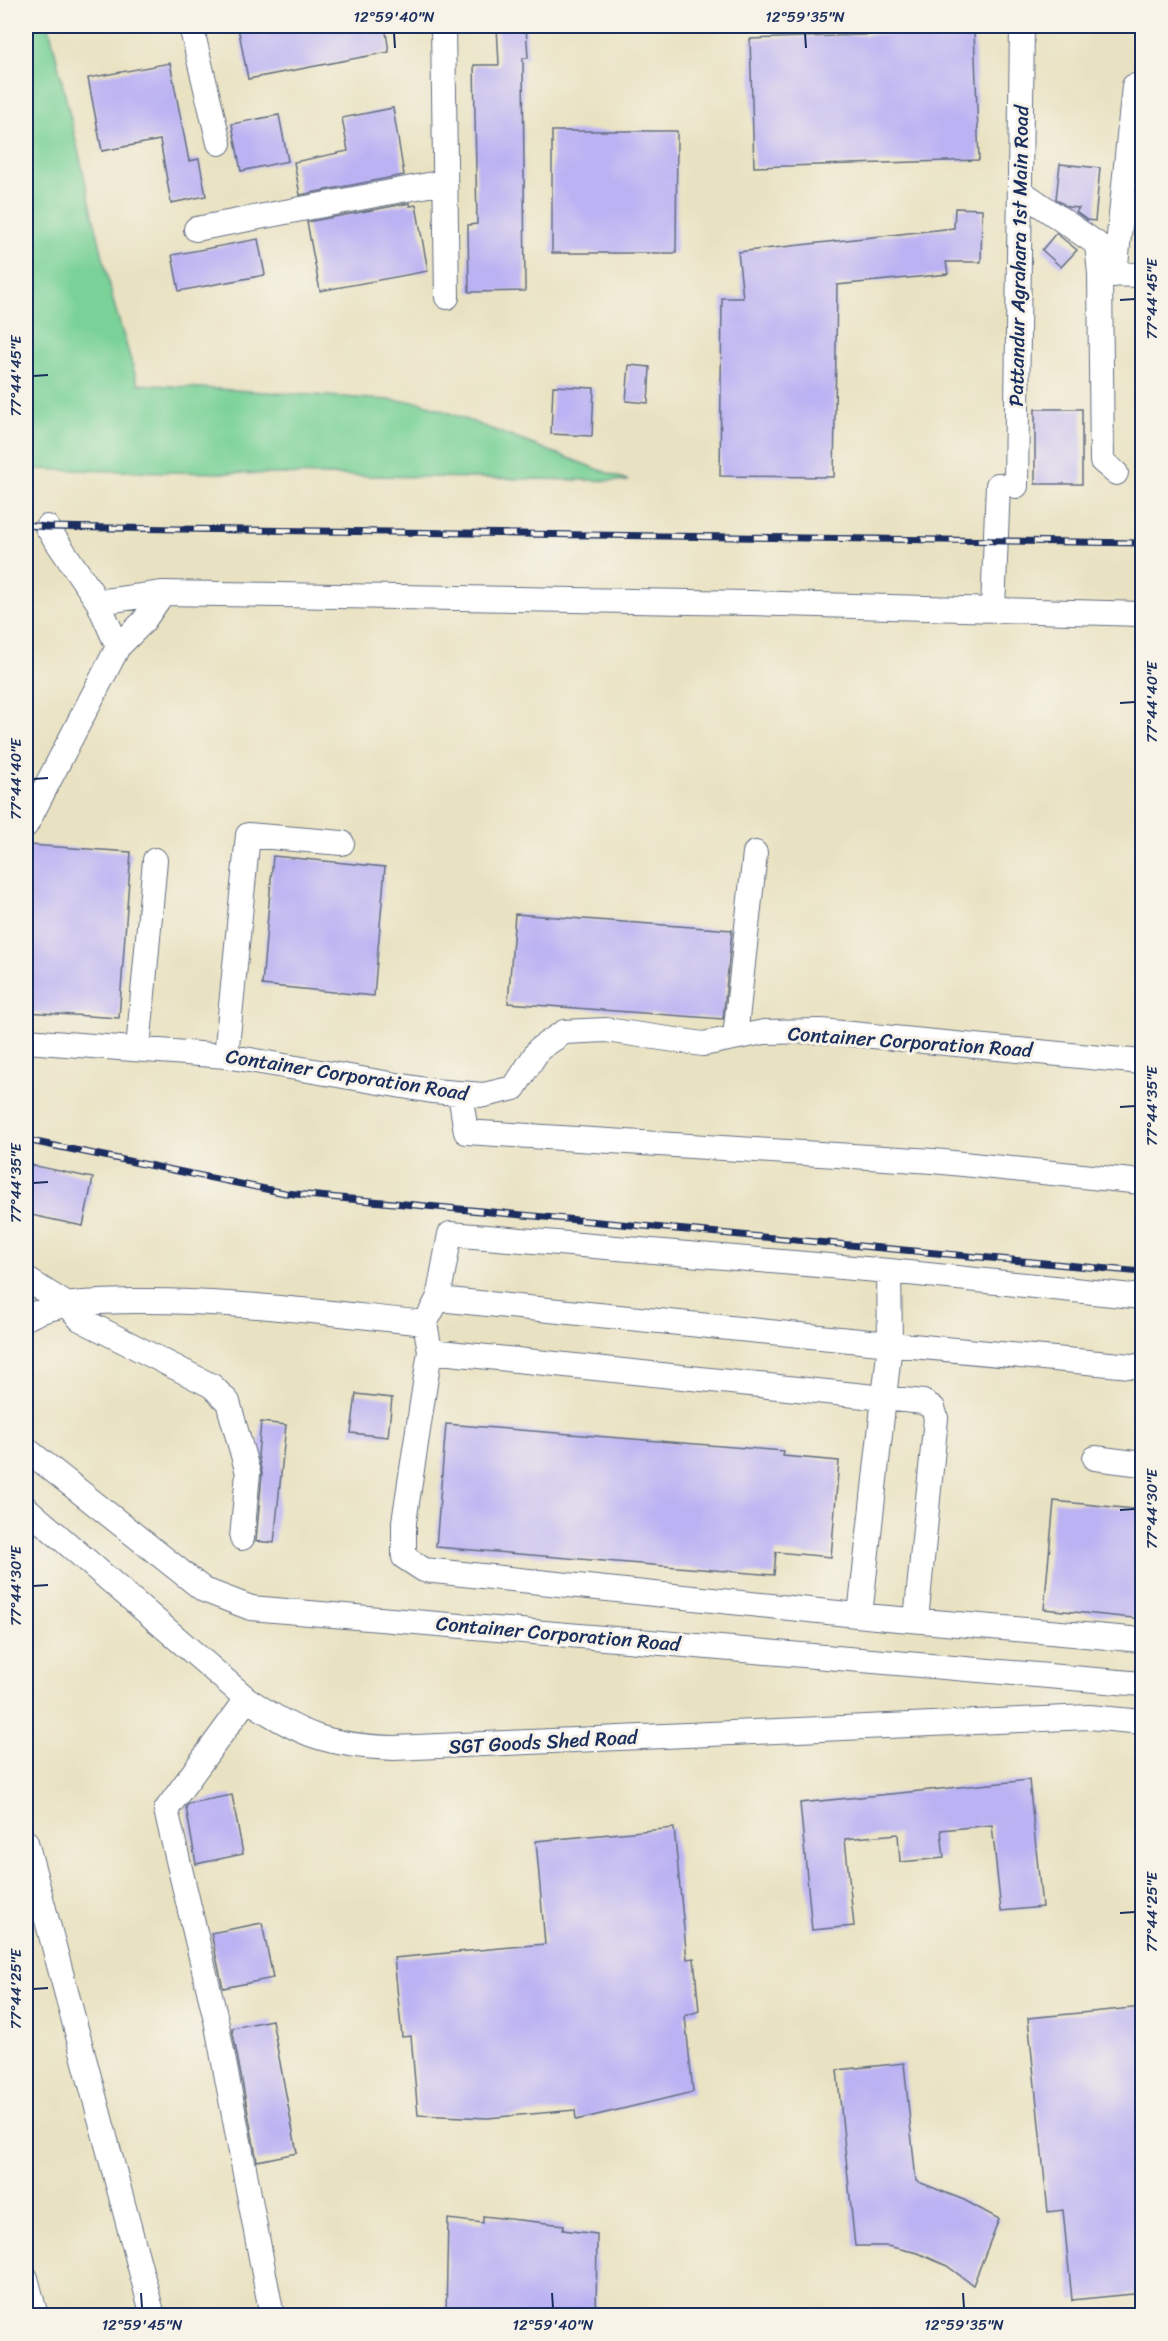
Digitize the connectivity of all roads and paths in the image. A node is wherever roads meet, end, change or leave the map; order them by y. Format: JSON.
{"nodes":[{"id":1,"x":191,"y":26,"type":"edge"},
{"id":2,"x":443,"y":26,"type":"edge"},
{"id":3,"x":1022,"y":26,"type":"edge"},
{"id":4,"x":1134,"y":86,"type":"dead end"},
{"id":5,"x":219,"y":143,"type":"dead end"},
{"id":6,"x":444,"y":182,"type":"junction"},
{"id":7,"x":1020,"y":191,"type":"junction"},
{"id":8,"x":196,"y":229,"type":"dead end"},
{"id":9,"x":1108,"y":274,"type":"junction"},
{"id":10,"x":1143,"y":275,"type":"edge"},
{"id":11,"x":447,"y":297,"type":"dead end"},
{"id":12,"x":1116,"y":473,"type":"dead end"},
{"id":13,"x":47,"y":527,"type":"dead end"},
{"id":14,"x":164,"y":592,"type":"junction"},
{"id":15,"x":98,"y":602,"type":"junction"},
{"id":16,"x":993,"y":609,"type":"junction"},
{"id":17,"x":1143,"y":614,"type":"edge"},
{"id":18,"x":118,"y":647,"type":"junction"},
{"id":19,"x":26,"y":825,"type":"edge"},
{"id":20,"x":342,"y":843,"type":"dead end"},
{"id":21,"x":755,"y":854,"type":"dead end"},
{"id":22,"x":155,"y":860,"type":"dead end"},
{"id":23,"x":735,"y":1037,"type":"junction"},
{"id":24,"x":26,"y":1041,"type":"edge"},
{"id":25,"x":138,"y":1049,"type":"junction"},
{"id":26,"x":226,"y":1056,"type":"junction"},
{"id":27,"x":1143,"y":1062,"type":"edge"},
{"id":28,"x":460,"y":1093,"type":"junction"},
{"id":29,"x":1143,"y":1182,"type":"edge"},
{"id":30,"x":889,"y":1271,"type":"junction"},
{"id":31,"x":26,"y":1278,"type":"edge"},
{"id":32,"x":1143,"y":1297,"type":"edge"},
{"id":33,"x":438,"y":1299,"type":"junction"},
{"id":34,"x":69,"y":1306,"type":"junction"},
{"id":35,"x":26,"y":1318,"type":"edge"},
{"id":36,"x":425,"y":1323,"type":"junction"},
{"id":37,"x":890,"y":1344,"type":"junction"},
{"id":38,"x":430,"y":1351,"type":"junction"},
{"id":39,"x":1143,"y":1367,"type":"edge"},
{"id":40,"x":885,"y":1398,"type":"junction"},
{"id":41,"x":26,"y":1449,"type":"edge"},
{"id":42,"x":1095,"y":1458,"type":"dead end"},
{"id":43,"x":1143,"y":1464,"type":"edge"},
{"id":44,"x":26,"y":1508,"type":"edge"},
{"id":45,"x":242,"y":1538,"type":"dead end"},
{"id":46,"x":860,"y":1616,"type":"junction"},
{"id":47,"x":916,"y":1620,"type":"junction"},
{"id":48,"x":1143,"y":1640,"type":"edge"},
{"id":49,"x":1143,"y":1684,"type":"edge"},
{"id":50,"x":247,"y":1699,"type":"junction"},
{"id":51,"x":1143,"y":1722,"type":"edge"},
{"id":52,"x":26,"y":1842,"type":"edge"},
{"id":53,"x":26,"y":2278,"type":"edge"},
{"id":54,"x":36,"y":2316,"type":"edge"},
{"id":55,"x":153,"y":2316,"type":"edge"},
{"id":56,"x":273,"y":2316,"type":"edge"}],
"edges":[{"from":1,"to":5,"type":"street"},
{"from":2,"to":6,"type":"street"},
{"from":3,"to":7,"type":"street","name":"Pattandur Agrahara 1st Main Road"},
{"from":4,"to":9,"type":"street"},
{"from":6,"to":8,"type":"street"},
{"from":6,"to":11,"type":"street"},
{"from":7,"to":9,"type":"street"},
{"from":7,"to":16,"type":"street","name":"Pattandur Agrahara 1st Main Road"},
{"from":9,"to":10,"type":"street"},
{"from":9,"to":12,"type":"street"},
{"from":13,"to":15,"type":"street"},
{"from":14,"to":15,"type":"street"},
{"from":14,"to":16,"type":"street"},
{"from":14,"to":18,"type":"street"},
{"from":15,"to":18,"type":"street"},
{"from":16,"to":17,"type":"street"},
{"from":18,"to":19,"type":"street"},
{"from":20,"to":26,"type":"street"},
{"from":21,"to":23,"type":"street"},
{"from":22,"to":25,"type":"street"},
{"from":23,"to":27,"type":"street","name":"Container Corporation Road"},
{"from":23,"to":28,"type":"street","name":"Container Corporation Road"},
{"from":24,"to":25,"type":"street","name":"Container Corporation Road"},
{"from":25,"to":26,"type":"street","name":"Container Corporation Road"},
{"from":26,"to":28,"type":"street","name":"Container Corporation Road"},
{"from":28,"to":29,"type":"street"},
{"from":30,"to":32,"type":"street"},
{"from":30,"to":33,"type":"street"},
{"from":30,"to":37,"type":"street"},
{"from":31,"to":34,"type":"street"},
{"from":33,"to":36,"type":"street"},
{"from":33,"to":37,"type":"street"},
{"from":34,"to":35,"type":"street"},
{"from":34,"to":36,"type":"street"},
{"from":34,"to":45,"type":"street"},
{"from":36,"to":38,"type":"street"},
{"from":37,"to":39,"type":"street"},
{"from":37,"to":40,"type":"street"},
{"from":38,"to":40,"type":"street"},
{"from":38,"to":46,"type":"street"},
{"from":40,"to":46,"type":"street"},
{"from":40,"to":47,"type":"street"},
{"from":41,"to":49,"type":"street","name":"Container Corporation Road"},
{"from":42,"to":43,"type":"street"},
{"from":44,"to":50,"type":"street","name":"SGT Goods Shed Road"},
{"from":46,"to":47,"type":"street"},
{"from":47,"to":48,"type":"street"},
{"from":50,"to":51,"type":"street","name":"SGT Goods Shed Road"},
{"from":50,"to":56,"type":"street"},
{"from":52,"to":55,"type":"street"},
{"from":53,"to":54,"type":"street"}]}
